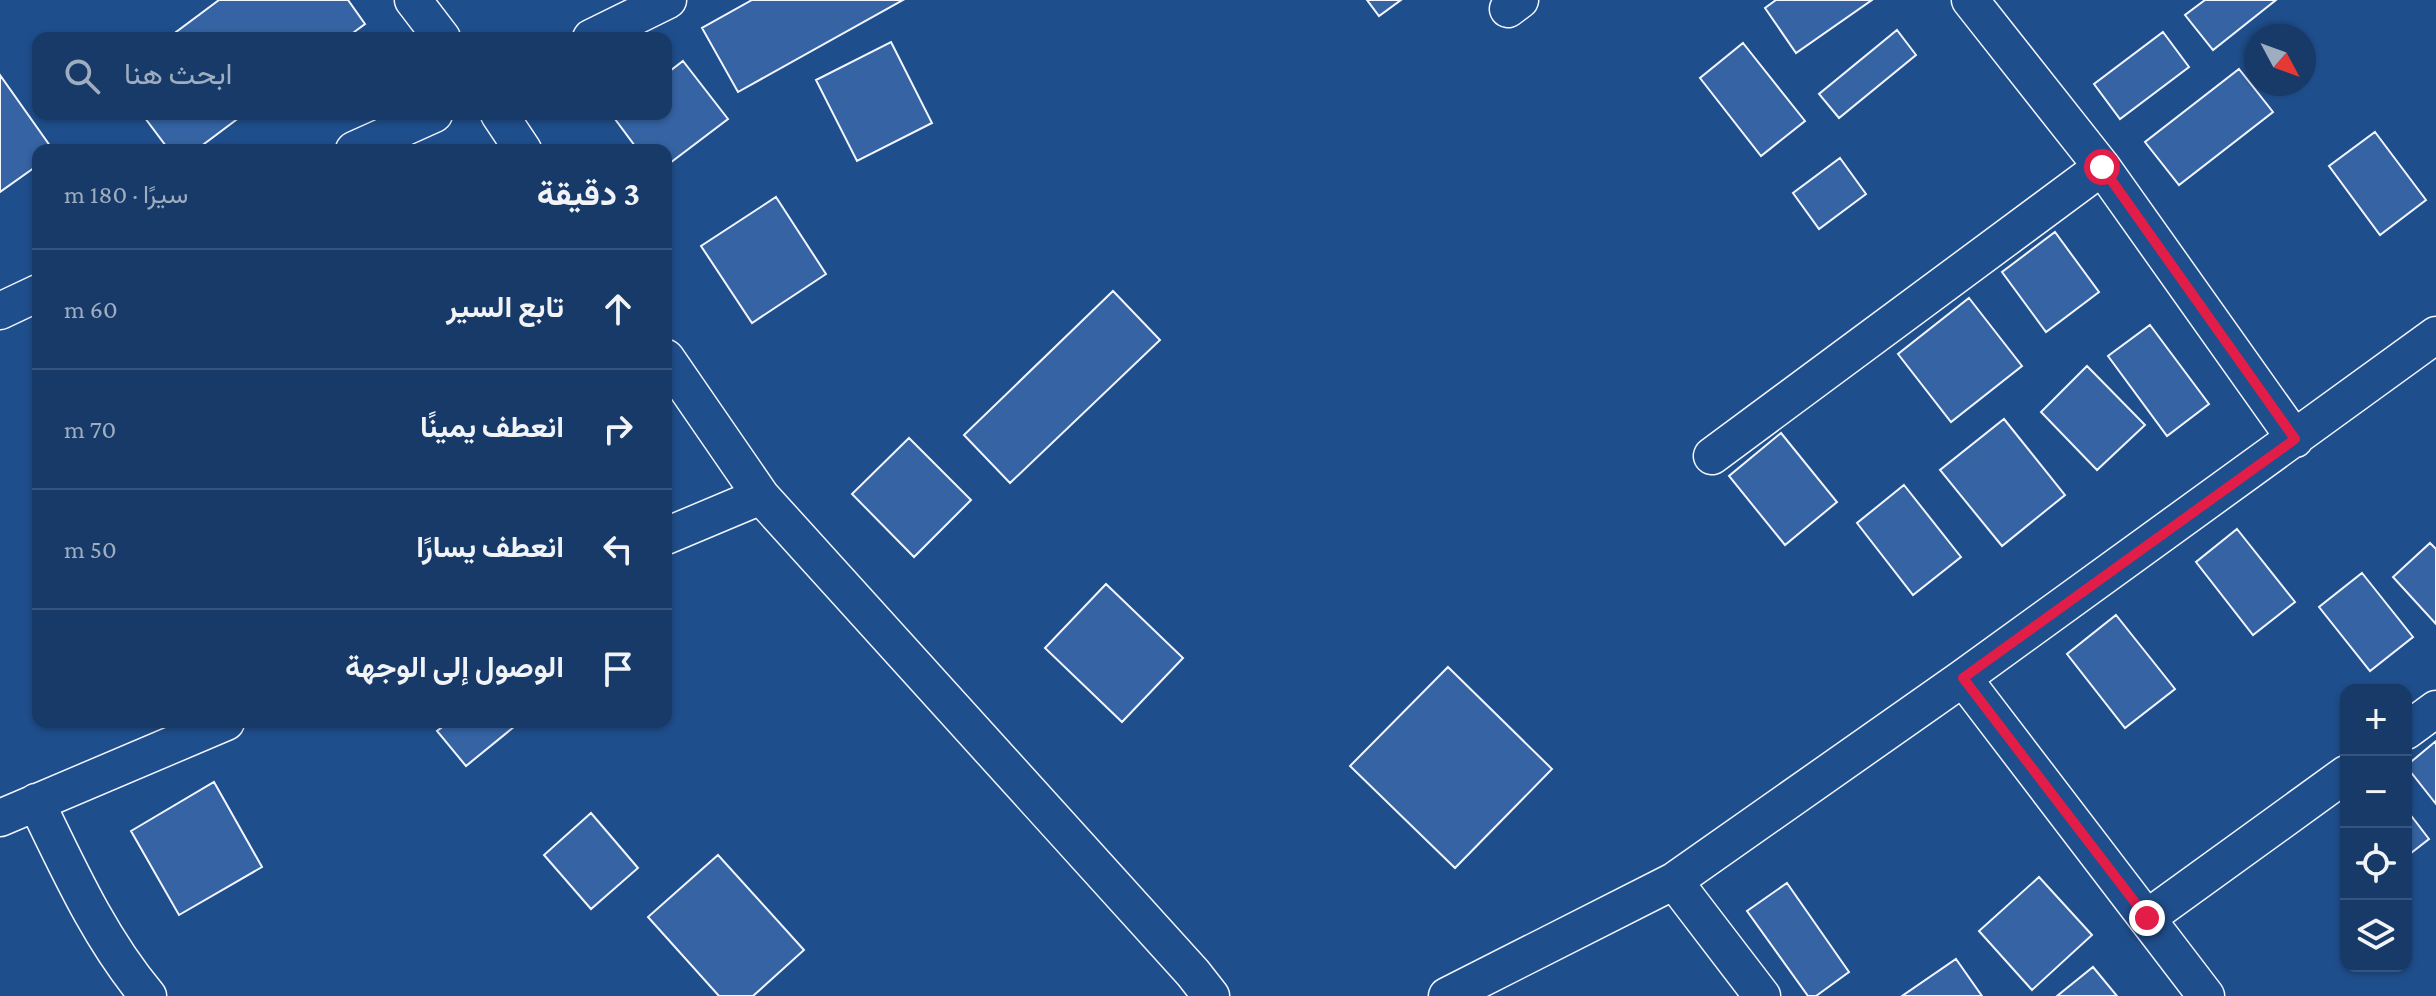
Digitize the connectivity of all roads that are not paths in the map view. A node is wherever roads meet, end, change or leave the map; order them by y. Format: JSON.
{"nodes":[{"id":1,"x":413,"y":0,"type":"edge"},
{"id":2,"x":668,"y":0,"type":"edge"},
{"id":3,"x":1970,"y":0,"type":"edge"},
{"id":4,"x":437,"y":32,"type":"edge"},
{"id":5,"x":603,"y":32,"type":"edge"},
{"id":6,"x":421,"y":120,"type":"edge"},
{"id":7,"x":503,"y":120,"type":"edge"},
{"id":8,"x":367,"y":144,"type":"edge"},
{"id":9,"x":519,"y":144,"type":"edge"},
{"id":10,"x":2102,"y":167,"type":"junction"},
{"id":11,"x":32,"y":296,"type":"edge"},
{"id":12,"x":0,"y":311,"type":"edge"},
{"id":13,"x":2436,"y":335,"type":"edge"},
{"id":14,"x":672,"y":367,"type":"edge"},
{"id":15,"x":2295,"y":439,"type":"junction"},
{"id":16,"x":1712,"y":456,"type":"dead end"},
{"id":17,"x":761,"y":496,"type":"junction"},
{"id":18,"x":672,"y":533,"type":"edge"},
{"id":19,"x":1963,"y":678,"type":"junction"},
{"id":20,"x":2436,"y":709,"type":"edge"},
{"id":21,"x":2412,"y":727,"type":"edge"},
{"id":22,"x":212,"y":728,"type":"edge"},
{"id":23,"x":2340,"y":778,"type":"edge"},
{"id":24,"x":36,"y":802,"type":"junction"},
{"id":25,"x":0,"y":818,"type":"edge"},
{"id":26,"x":1674,"y":881,"type":"junction"},
{"id":27,"x":2147,"y":918,"type":"junction"},
{"id":28,"x":148,"y":996,"type":"edge"},
{"id":29,"x":1211,"y":996,"type":"edge"},
{"id":30,"x":1447,"y":996,"type":"edge"},
{"id":31,"x":1762,"y":996,"type":"edge"},
{"id":32,"x":2206,"y":996,"type":"edge"}],
"edges":[{"from":1,"to":4,"type":"street"},
{"from":2,"to":5,"type":"street"},
{"from":3,"to":10,"type":"street"},
{"from":6,"to":8,"type":"street"},
{"from":7,"to":9,"type":"street"},
{"from":10,"to":15,"type":"street"},
{"from":10,"to":16,"type":"street"},
{"from":11,"to":12,"type":"street"},
{"from":13,"to":15,"type":"street"},
{"from":14,"to":17,"type":"street"},
{"from":15,"to":19,"type":"street"},
{"from":17,"to":18,"type":"street"},
{"from":17,"to":29,"type":"street"},
{"from":19,"to":26,"type":"street"},
{"from":19,"to":27,"type":"street"},
{"from":20,"to":21,"type":"street"},
{"from":22,"to":24,"type":"street"},
{"from":23,"to":27,"type":"street"},
{"from":24,"to":25,"type":"street"},
{"from":24,"to":28,"type":"street"},
{"from":26,"to":30,"type":"street"},
{"from":26,"to":31,"type":"street"},
{"from":27,"to":32,"type":"street"}]}
